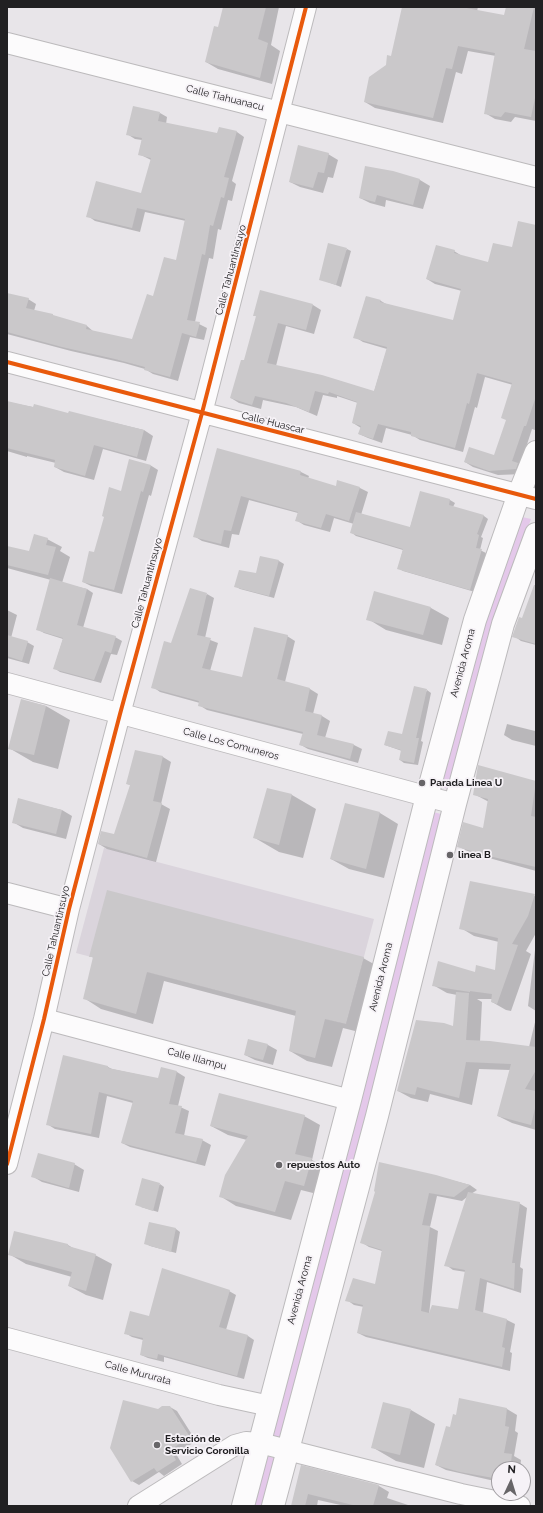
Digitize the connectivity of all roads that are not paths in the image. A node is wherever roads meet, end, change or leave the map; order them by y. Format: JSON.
{"nodes":[{"id":1,"x":306,"y":7,"type":"edge"},
{"id":2,"x":7,"y":44,"type":"edge"},
{"id":3,"x":280,"y":112,"type":"junction"},
{"id":4,"x":536,"y":177,"type":"edge"},
{"id":5,"x":7,"y":362,"type":"edge"},
{"id":6,"x":202,"y":412,"type":"junction"},
{"id":7,"x":536,"y":452,"type":"edge"},
{"id":8,"x":527,"y":496,"type":"edge"},
{"id":9,"x":536,"y":534,"type":"edge"},
{"id":10,"x":7,"y":683,"type":"edge"},
{"id":11,"x":120,"y":714,"type":"junction"},
{"id":12,"x":427,"y":796,"type":"junction"},
{"id":13,"x":455,"y":804,"type":"junction"},
{"id":14,"x":7,"y":892,"type":"edge"},
{"id":15,"x":69,"y":909,"type":"junction"},
{"id":16,"x":44,"y":1018,"type":"junction"},
{"id":17,"x":350,"y":1100,"type":"junction"},
{"id":18,"x":10,"y":1140,"type":"edge"},
{"id":19,"x":7,"y":1164,"type":"edge"},
{"id":20,"x":7,"y":1338,"type":"edge"},
{"id":21,"x":270,"y":1406,"type":"junction"},
{"id":22,"x":260,"y":1444,"type":"junction"},
{"id":23,"x":288,"y":1450,"type":"junction"},
{"id":24,"x":460,"y":1500,"type":"edge"},
{"id":25,"x":138,"y":1506,"type":"edge"},
{"id":26,"x":244,"y":1506,"type":"edge"},
{"id":27,"x":273,"y":1506,"type":"edge"},
{"id":28,"x":520,"y":1506,"type":"edge"}],
"edges":[{"from":1,"to":3,"type":"street","name":"Calle Tahuantinsuyo"},
{"from":2,"to":3,"type":"street","name":"Calle Tiahuanacu"},
{"from":3,"to":4,"type":"street","name":"Calle Tiahuanacu"},
{"from":3,"to":6,"type":"street","name":"Calle Tahuantinsuyo"},
{"from":5,"to":6,"type":"street","name":"Calle Huascar"},
{"from":6,"to":8,"type":"street","name":"Calle Huascar"},
{"from":6,"to":11,"type":"street","name":"Calle Tahuantinsuyo"},
{"from":7,"to":8,"type":"main road","name":"Avenida Aroma"},
{"from":8,"to":12,"type":"main road","name":"Avenida Aroma"},
{"from":9,"to":13,"type":"main road"},
{"from":10,"to":11,"type":"street","name":"Calle Los Comuneros"},
{"from":11,"to":12,"type":"street","name":"Calle Los Comuneros"},
{"from":11,"to":15,"type":"street","name":"Calle Tahuantinsuyo"},
{"from":12,"to":13,"type":"street","name":"Calle Los Comuneros"},
{"from":12,"to":17,"type":"main road","name":"Avenida Aroma"},
{"from":13,"to":23,"type":"main road"},
{"from":14,"to":15,"type":"street"},
{"from":15,"to":16,"type":"street","name":"Calle Tahuantinsuyo"},
{"from":16,"to":17,"type":"street","name":"Calle Illampu"},
{"from":16,"to":18,"type":"street","name":"Calle Tahuantinsuyo"},
{"from":17,"to":21,"type":"main road","name":"Avenida Aroma"},
{"from":18,"to":19,"type":"street","name":"Calle Tahuantinsuyo"},
{"from":20,"to":21,"type":"street","name":"Calle Mururata"},
{"from":21,"to":22,"type":"main road","name":"Avenida Aroma"},
{"from":22,"to":23,"type":"street"},
{"from":22,"to":25,"type":"street"},
{"from":22,"to":26,"type":"main road","name":"Avenida Aroma"},
{"from":23,"to":24,"type":"street"},
{"from":23,"to":27,"type":"main road"},
{"from":24,"to":28,"type":"street"}]}
